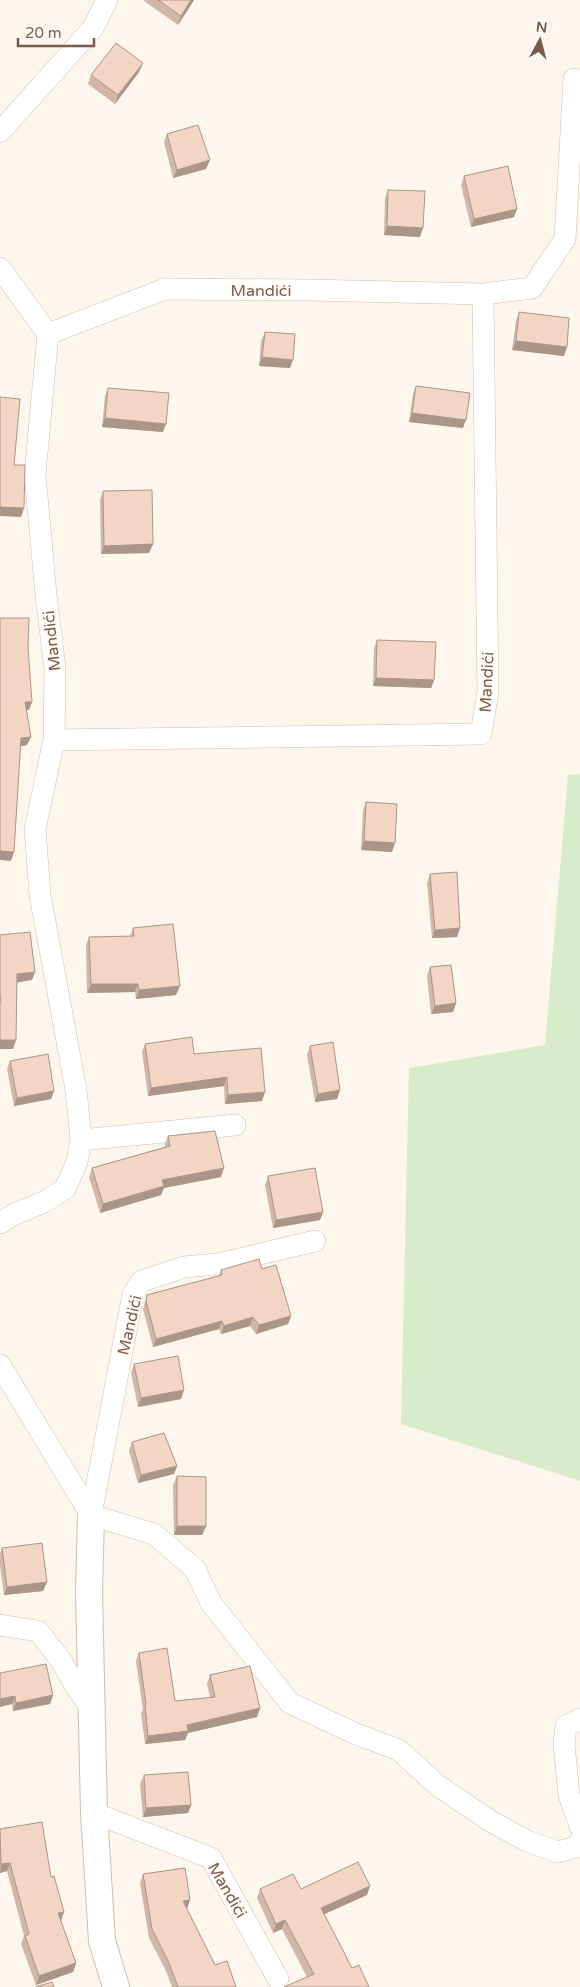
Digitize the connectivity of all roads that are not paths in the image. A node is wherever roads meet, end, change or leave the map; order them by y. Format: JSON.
{"nodes":[{"id":1,"x":107,"y":0,"type":"edge"},
{"id":2,"x":574,"y":79,"type":"dead end"},
{"id":3,"x":0,"y":132,"type":"edge"},
{"id":4,"x":0,"y":268,"type":"edge"},
{"id":5,"x":483,"y":294,"type":"junction"},
{"id":6,"x":48,"y":334,"type":"junction"},
{"id":7,"x":54,"y":740,"type":"junction"},
{"id":8,"x":235,"y":1125,"type":"dead end"},
{"id":9,"x":81,"y":1140,"type":"junction"},
{"id":10,"x":0,"y":1223,"type":"edge"},
{"id":11,"x":315,"y":1241,"type":"dead end"},
{"id":12,"x":0,"y":1365,"type":"edge"},
{"id":13,"x":91,"y":1515,"type":"junction"},
{"id":14,"x":0,"y":1625,"type":"edge"},
{"id":15,"x":92,"y":1709,"type":"junction"},
{"id":16,"x":580,"y":1719,"type":"edge"},
{"id":17,"x":94,"y":1813,"type":"junction"},
{"id":18,"x":580,"y":1826,"type":"edge"},
{"id":19,"x":580,"y":1841,"type":"edge"},
{"id":20,"x":278,"y":1979,"type":"dead end"},
{"id":21,"x":116,"y":1987,"type":"edge"}],
"edges":[{"from":1,"to":3,"type":"street"},
{"from":2,"to":5,"type":"street","name":"Mandići"},
{"from":4,"to":6,"type":"street"},
{"from":5,"to":6,"type":"street","name":"Mandići"},
{"from":5,"to":7,"type":"street","name":"Mandići"},
{"from":6,"to":7,"type":"street","name":"Mandići"},
{"from":7,"to":9,"type":"street","name":"Mandići"},
{"from":8,"to":9,"type":"street"},
{"from":9,"to":10,"type":"street","name":"Mandići"},
{"from":11,"to":13,"type":"street","name":"Mandići"},
{"from":12,"to":13,"type":"street"},
{"from":13,"to":15,"type":"street","name":"Mandići"},
{"from":13,"to":19,"type":"street"},
{"from":14,"to":15,"type":"street"},
{"from":15,"to":17,"type":"street","name":"Mandići"},
{"from":16,"to":18,"type":"street"},
{"from":17,"to":20,"type":"street","name":"Mandići"},
{"from":17,"to":21,"type":"street","name":"Mandići"}]}
